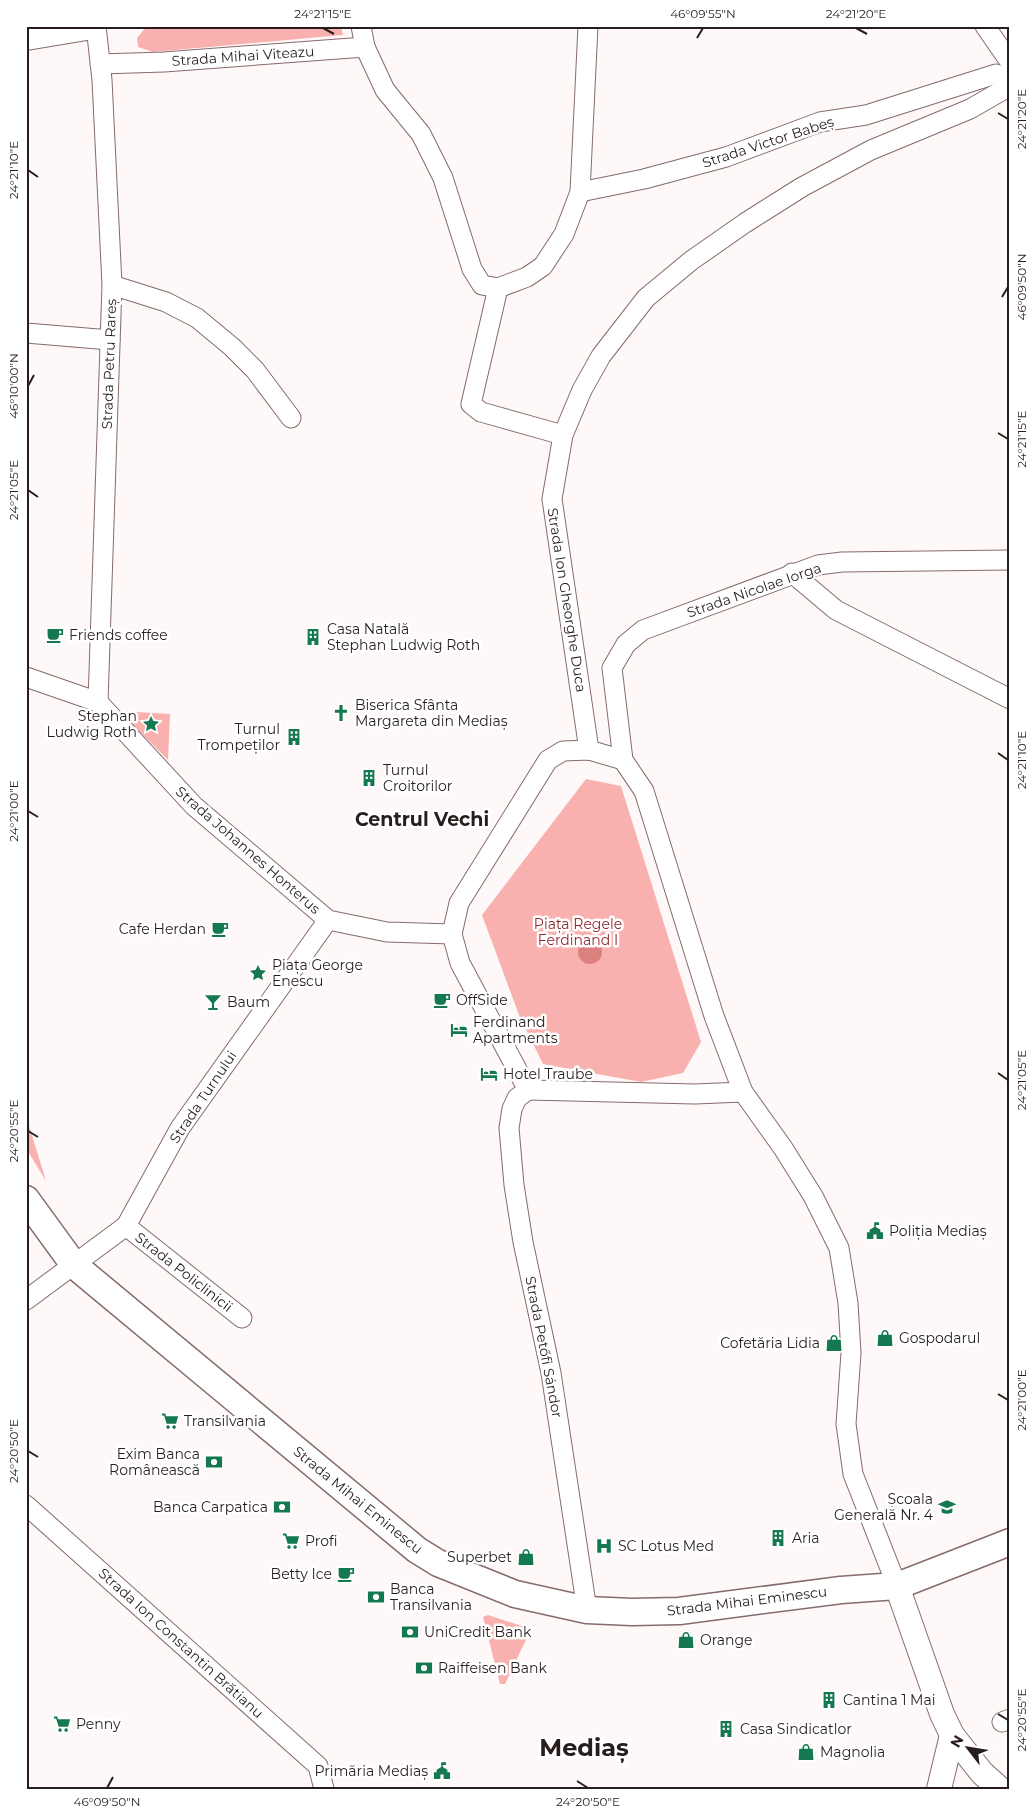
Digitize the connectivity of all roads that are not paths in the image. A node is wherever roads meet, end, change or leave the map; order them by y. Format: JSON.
{"nodes":[{"id":1,"x":86,"y":26,"type":"edge"},
{"id":2,"x":96,"y":26,"type":"edge"},
{"id":3,"x":361,"y":26,"type":"edge"},
{"id":4,"x":588,"y":26,"type":"edge"},
{"id":5,"x":985,"y":26,"type":"edge"},
{"id":6,"x":26,"y":36,"type":"edge"},
{"id":7,"x":365,"y":46,"type":"junction"},
{"id":8,"x":1010,"y":62,"type":"edge"},
{"id":9,"x":100,"y":64,"type":"junction"},
{"id":10,"x":1010,"y":82,"type":"edge"},
{"id":11,"x":1010,"y":86,"type":"edge"},
{"id":12,"x":580,"y":192,"type":"junction"},
{"id":13,"x":112,"y":285,"type":"junction"},
{"id":14,"x":498,"y":288,"type":"junction"},
{"id":15,"x":26,"y":333,"type":"edge"},
{"id":16,"x":110,"y":340,"type":"junction"},
{"id":17,"x":291,"y":418,"type":"dead end"},
{"id":18,"x":563,"y":434,"type":"junction"},
{"id":19,"x":1010,"y":560,"type":"edge"},
{"id":20,"x":792,"y":573,"type":"junction"},
{"id":21,"x":26,"y":677,"type":"edge"},
{"id":22,"x":1010,"y":698,"type":"edge"},
{"id":23,"x":98,"y":702,"type":"junction"},
{"id":24,"x":589,"y":750,"type":"junction"},
{"id":25,"x":623,"y":760,"type":"junction"},
{"id":26,"x":328,"y":920,"type":"junction"},
{"id":27,"x":452,"y":934,"type":"junction"},
{"id":28,"x":528,"y":1090,"type":"junction"},
{"id":29,"x":743,"y":1092,"type":"junction"},
{"id":30,"x":26,"y":1199,"type":"edge"},
{"id":31,"x":126,"y":1226,"type":"junction"},
{"id":32,"x":74,"y":1265,"type":"junction"},
{"id":33,"x":26,"y":1300,"type":"edge"},
{"id":34,"x":242,"y":1318,"type":"dead end"},
{"id":35,"x":26,"y":1504,"type":"edge"},
{"id":36,"x":1010,"y":1542,"type":"edge"},
{"id":37,"x":897,"y":1586,"type":"junction"},
{"id":38,"x":586,"y":1610,"type":"junction"},
{"id":39,"x":952,"y":1735,"type":"junction"},
{"id":40,"x":324,"y":1789,"type":"edge"},
{"id":41,"x":939,"y":1789,"type":"edge"},
{"id":42,"x":1000,"y":1789,"type":"edge"}],
"edges":[{"from":1,"to":6,"type":"main road"},
{"from":2,"to":9,"type":"street","name":"Strada Petru Rareș"},
{"from":3,"to":7,"type":"street"},
{"from":4,"to":12,"type":"street"},
{"from":5,"to":8,"type":"street"},
{"from":7,"to":9,"type":"street","name":"Strada Mihai Viteazu"},
{"from":7,"to":14,"type":"street"},
{"from":9,"to":13,"type":"street","name":"Strada Petru Rareș"},
{"from":10,"to":12,"type":"street","name":"Strada Victor Babeș"},
{"from":11,"to":18,"type":"street","name":"Strada Ion Gheorghe Duca"},
{"from":12,"to":14,"type":"street"},
{"from":13,"to":16,"type":"street","name":"Strada Petru Rareș"},
{"from":13,"to":17,"type":"street"},
{"from":14,"to":18,"type":"street"},
{"from":15,"to":16,"type":"street"},
{"from":16,"to":23,"type":"street","name":"Strada Petru Rareș"},
{"from":18,"to":24,"type":"street","name":"Strada Ion Gheorghe Duca"},
{"from":19,"to":20,"type":"street","name":"Strada Nicolae Iorga"},
{"from":20,"to":22,"type":"street"},
{"from":20,"to":25,"type":"street","name":"Strada Nicolae Iorga"},
{"from":21,"to":23,"type":"street","name":"Strada Johannes Honterus"},
{"from":23,"to":26,"type":"street","name":"Strada Johannes Honterus"},
{"from":24,"to":25,"type":"street"},
{"from":24,"to":27,"type":"street"},
{"from":25,"to":29,"type":"street"},
{"from":26,"to":27,"type":"street"},
{"from":26,"to":31,"type":"street","name":"Strada Turnului"},
{"from":27,"to":28,"type":"street"},
{"from":28,"to":29,"type":"street"},
{"from":28,"to":38,"type":"street","name":"Strada Petőfi Sándor"},
{"from":29,"to":37,"type":"street"},
{"from":30,"to":32,"type":"main road","name":"Strada Mihai Eminescu"},
{"from":31,"to":32,"type":"street","name":"Strada Turnului"},
{"from":31,"to":34,"type":"street","name":"Strada Policlinicii"},
{"from":32,"to":33,"type":"street","name":"Strada Turnului"},
{"from":32,"to":38,"type":"main road","name":"Strada Mihai Eminescu"},
{"from":35,"to":40,"type":"street","name":"Strada Ion Constantin Brătianu"},
{"from":36,"to":37,"type":"main road","name":"Strada Mihai Eminescu"},
{"from":37,"to":38,"type":"main road","name":"Strada Mihai Eminescu"},
{"from":37,"to":39,"type":"street"},
{"from":39,"to":41,"type":"street"},
{"from":39,"to":42,"type":"street"}]}
